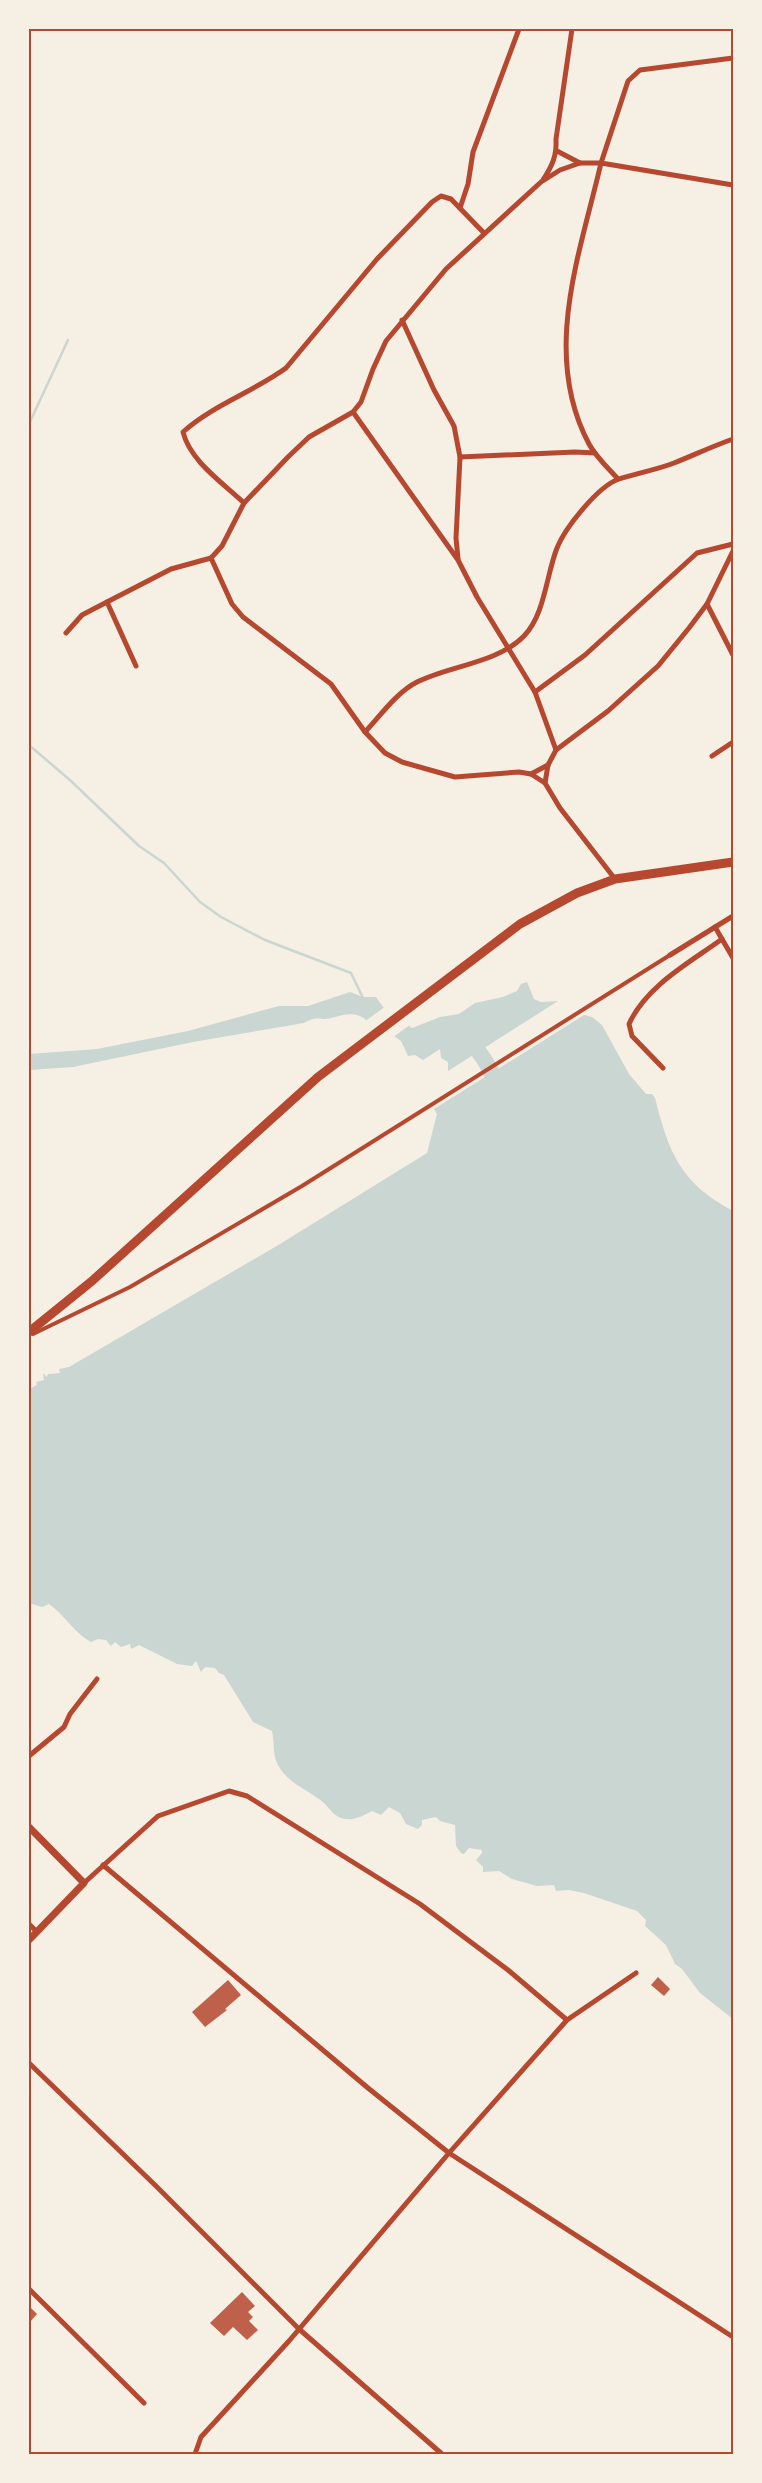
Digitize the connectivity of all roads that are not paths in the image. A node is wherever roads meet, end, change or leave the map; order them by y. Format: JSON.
{"nodes":[{"id":1,"x":519,"y":29,"type":"edge"},
{"id":2,"x":572,"y":29,"type":"edge"},
{"id":3,"x":733,"y":58,"type":"edge"},
{"id":4,"x":557,"y":151,"type":"junction"},
{"id":5,"x":602,"y":163,"type":"junction"},
{"id":6,"x":580,"y":164,"type":"junction"},
{"id":7,"x":541,"y":182,"type":"junction"},
{"id":8,"x":733,"y":185,"type":"edge"},
{"id":9,"x":460,"y":208,"type":"junction"},
{"id":10,"x":484,"y":233,"type":"junction"},
{"id":11,"x":402,"y":320,"type":"junction"},
{"id":12,"x":353,"y":412,"type":"junction"},
{"id":13,"x":733,"y":439,"type":"edge"},
{"id":14,"x":595,"y":454,"type":"junction"},
{"id":15,"x":460,"y":457,"type":"junction"},
{"id":16,"x":618,"y":479,"type":"junction"},
{"id":17,"x":244,"y":503,"type":"junction"},
{"id":18,"x":733,"y":544,"type":"edge"},
{"id":19,"x":733,"y":551,"type":"edge"},
{"id":20,"x":211,"y":558,"type":"junction"},
{"id":21,"x":458,"y":560,"type":"junction"},
{"id":22,"x":107,"y":602,"type":"junction"},
{"id":23,"x":707,"y":604,"type":"junction"},
{"id":24,"x":66,"y":633,"type":"dead end"},
{"id":25,"x":509,"y":646,"type":"junction"},
{"id":26,"x":733,"y":655,"type":"edge"},
{"id":27,"x":136,"y":666,"type":"dead end"},
{"id":28,"x":536,"y":692,"type":"junction"},
{"id":29,"x":365,"y":732,"type":"junction"},
{"id":30,"x":733,"y":742,"type":"edge"},
{"id":31,"x":556,"y":750,"type":"junction"},
{"id":32,"x":712,"y":756,"type":"dead end"},
{"id":33,"x":548,"y":765,"type":"junction"},
{"id":34,"x":531,"y":774,"type":"junction"},
{"id":35,"x":545,"y":783,"type":"junction"},
{"id":36,"x":733,"y":862,"type":"edge"},
{"id":37,"x":615,"y":879,"type":"junction"},
{"id":38,"x":733,"y":916,"type":"edge"},
{"id":39,"x":714,"y":927,"type":"junction"},
{"id":40,"x":722,"y":939,"type":"junction"},
{"id":41,"x":670,"y":955,"type":"joint"},
{"id":42,"x":733,"y":958,"type":"edge"},
{"id":43,"x":662,"y":1068,"type":"dead end"},
{"id":44,"x":29,"y":1332,"type":"edge"},
{"id":45,"x":29,"y":1336,"type":"edge"},
{"id":46,"x":97,"y":1679,"type":"dead end"},
{"id":47,"x":29,"y":1756,"type":"edge"},
{"id":48,"x":29,"y":1827,"type":"edge"},
{"id":49,"x":103,"y":1865,"type":"junction"},
{"id":50,"x":84,"y":1883,"type":"junction"},
{"id":51,"x":29,"y":1924,"type":"edge"},
{"id":52,"x":37,"y":1932,"type":"junction"},
{"id":53,"x":29,"y":1940,"type":"edge"},
{"id":54,"x":636,"y":1973,"type":"dead end"},
{"id":55,"x":567,"y":2020,"type":"junction"},
{"id":56,"x":29,"y":2063,"type":"edge"},
{"id":57,"x":449,"y":2153,"type":"junction"},
{"id":58,"x":29,"y":2289,"type":"edge"},
{"id":59,"x":299,"y":2329,"type":"junction"},
{"id":60,"x":733,"y":2337,"type":"edge"},
{"id":61,"x":144,"y":2403,"type":"dead end"},
{"id":62,"x":195,"y":2454,"type":"edge"},
{"id":63,"x":442,"y":2454,"type":"edge"}],
"edges":[{"from":1,"to":9,"type":"street"},
{"from":2,"to":4,"type":"street"},
{"from":3,"to":5,"type":"street"},
{"from":4,"to":6,"type":"street"},
{"from":4,"to":7,"type":"street"},
{"from":5,"to":6,"type":"street"},
{"from":5,"to":8,"type":"street"},
{"from":5,"to":14,"type":"street"},
{"from":6,"to":7,"type":"street"},
{"from":7,"to":10,"type":"street"},
{"from":9,"to":10,"type":"street"},
{"from":9,"to":17,"type":"street"},
{"from":10,"to":11,"type":"street"},
{"from":11,"to":12,"type":"street"},
{"from":11,"to":15,"type":"street"},
{"from":12,"to":17,"type":"street"},
{"from":12,"to":21,"type":"street"},
{"from":13,"to":16,"type":"street"},
{"from":14,"to":15,"type":"street"},
{"from":14,"to":16,"type":"street"},
{"from":15,"to":21,"type":"street"},
{"from":16,"to":25,"type":"street"},
{"from":17,"to":20,"type":"street"},
{"from":18,"to":28,"type":"street"},
{"from":19,"to":23,"type":"street"},
{"from":20,"to":22,"type":"street"},
{"from":20,"to":29,"type":"street"},
{"from":21,"to":25,"type":"street"},
{"from":22,"to":24,"type":"street"},
{"from":22,"to":27,"type":"street"},
{"from":23,"to":26,"type":"street"},
{"from":23,"to":31,"type":"street"},
{"from":25,"to":28,"type":"street"},
{"from":25,"to":29,"type":"street"},
{"from":28,"to":31,"type":"street"},
{"from":29,"to":34,"type":"street"},
{"from":30,"to":32,"type":"street"},
{"from":31,"to":33,"type":"street"},
{"from":33,"to":34,"type":"street"},
{"from":33,"to":35,"type":"street"},
{"from":34,"to":35,"type":"street"},
{"from":35,"to":37,"type":"street"},
{"from":36,"to":37,"type":"main road"},
{"from":37,"to":44,"type":"main road"},
{"from":38,"to":39,"type":"street"},
{"from":39,"to":40,"type":"street"},
{"from":39,"to":41,"type":"street"},
{"from":40,"to":42,"type":"street"},
{"from":40,"to":43,"type":"street"},
{"from":41,"to":45,"type":"street"},
{"from":46,"to":47,"type":"street"},
{"from":48,"to":50,"type":"street"},
{"from":49,"to":50,"type":"street"},
{"from":49,"to":55,"type":"street"},
{"from":49,"to":57,"type":"street"},
{"from":50,"to":52,"type":"street"},
{"from":51,"to":52,"type":"street"},
{"from":52,"to":53,"type":"street"},
{"from":54,"to":55,"type":"street"},
{"from":55,"to":57,"type":"street"},
{"from":56,"to":59,"type":"street"},
{"from":57,"to":59,"type":"street"},
{"from":57,"to":60,"type":"street"},
{"from":58,"to":61,"type":"street"},
{"from":59,"to":62,"type":"street"},
{"from":59,"to":63,"type":"street"}]}
